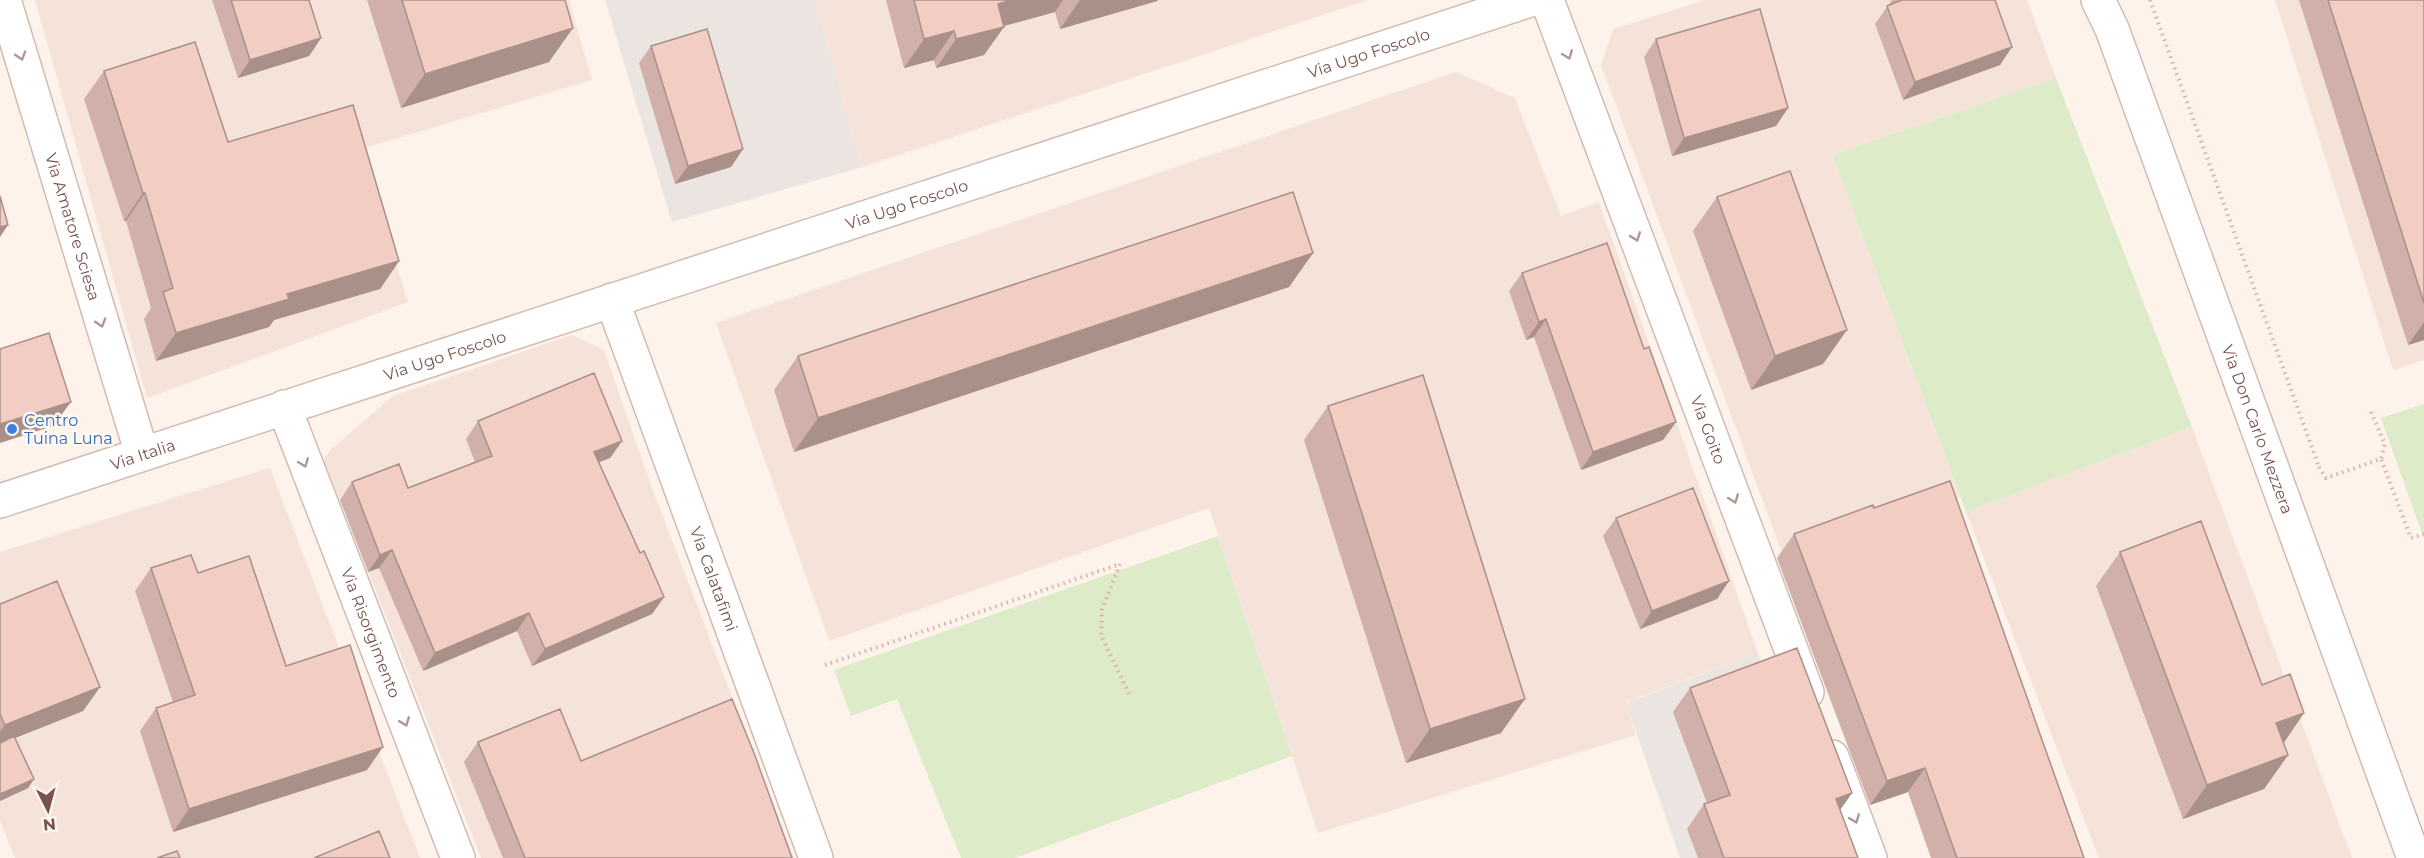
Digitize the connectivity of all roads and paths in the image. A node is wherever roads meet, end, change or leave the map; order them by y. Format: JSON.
{"nodes":[{"id":1,"x":4,"y":0,"type":"edge"},
{"id":2,"x":1530,"y":0,"type":"edge"},
{"id":3,"x":1547,"y":0,"type":"edge"},
{"id":4,"x":2098,"y":0,"type":"edge"},
{"id":5,"x":2150,"y":0,"type":"edge"},
{"id":6,"x":612,"y":300,"type":"junction"},
{"id":7,"x":284,"y":407,"type":"junction"},
{"id":8,"x":2371,"y":412,"type":"dead end"},
{"id":9,"x":142,"y":454,"type":"junction"},
{"id":10,"x":2381,"y":459,"type":"junction"},
{"id":11,"x":2319,"y":467,"type":"junction"},
{"id":12,"x":2277,"y":485,"type":"junction"},
{"id":13,"x":0,"y":501,"type":"edge"},
{"id":14,"x":2424,"y":534,"type":"edge"},
{"id":15,"x":825,"y":665,"type":"dead end"},
{"id":16,"x":1128,"y":694,"type":"dead end"},
{"id":17,"x":458,"y":858,"type":"edge"},
{"id":18,"x":816,"y":858,"type":"edge"},
{"id":19,"x":1870,"y":858,"type":"edge"},
{"id":20,"x":2414,"y":858,"type":"edge"}],
"edges":[{"from":1,"to":9,"type":"street","name":"Via Amatore Sciesa","one_way":true},
{"from":2,"to":6,"type":"street","name":"Via Ugo Foscolo"},
{"from":3,"to":19,"type":"street","name":"Via Goito","one_way":true},
{"from":4,"to":12,"type":"street","name":"Via Don Carlo Mezzera"},
{"from":5,"to":11,"type":"path"},
{"from":6,"to":7,"type":"street","name":"Via Ugo Foscolo"},
{"from":6,"to":18,"type":"street","name":"Via Calatafimi"},
{"from":7,"to":9,"type":"street","name":"Via Italia"},
{"from":7,"to":17,"type":"street","name":"Via Risorgimento","one_way":true},
{"from":8,"to":10,"type":"path"},
{"from":9,"to":13,"type":"street","name":"Via Italia"},
{"from":10,"to":11,"type":"path"},
{"from":10,"to":14,"type":"path"},
{"from":11,"to":12,"type":"path"},
{"from":12,"to":20,"type":"street","name":"Via Don Carlo Mezzera"},
{"from":15,"to":16,"type":"path"}]}
